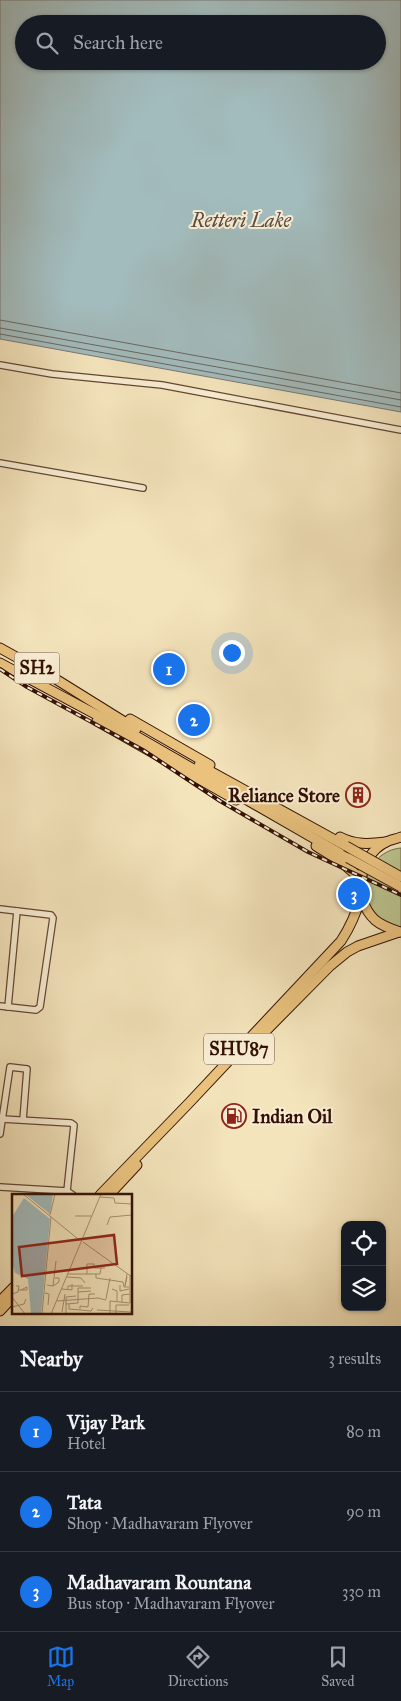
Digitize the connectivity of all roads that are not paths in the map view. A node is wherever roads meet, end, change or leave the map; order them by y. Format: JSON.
{"nodes":[{"id":1,"x":0,"y":365,"type":"edge"},
{"id":2,"x":401,"y":430,"type":"edge"},
{"id":3,"x":0,"y":463,"type":"edge"},
{"id":4,"x":143,"y":488,"type":"dead end"},
{"id":5,"x":0,"y":648,"type":"edge"},
{"id":6,"x":0,"y":663,"type":"edge"},
{"id":7,"x":77,"y":696,"type":"junction"},
{"id":8,"x":64,"y":697,"type":"junction"},
{"id":9,"x":401,"y":837,"type":"edge"},
{"id":10,"x":386,"y":842,"type":"junction"},
{"id":11,"x":401,"y":877,"type":"edge"},
{"id":12,"x":360,"y":878,"type":"junction"},
{"id":13,"x":401,"y":887,"type":"edge"},
{"id":14,"x":362,"y":894,"type":"junction"},
{"id":15,"x":0,"y":909,"type":"edge"},
{"id":16,"x":17,"y":911,"type":"junction"},
{"id":17,"x":400,"y":932,"type":"edge"},
{"id":18,"x":345,"y":934,"type":"junction"},
{"id":19,"x":356,"y":947,"type":"junction"},
{"id":20,"x":0,"y":1006,"type":"edge"},
{"id":21,"x":8,"y":1007,"type":"junction"},
{"id":22,"x":2,"y":1119,"type":"junction"},
{"id":23,"x":23,"y":1120,"type":"junction"},
{"id":24,"x":0,"y":1134,"type":"edge"},
{"id":25,"x":0,"y":1187,"type":"edge"},
{"id":26,"x":70,"y":1193,"type":"edge"},
{"id":27,"x":101,"y":1194,"type":"edge"},
{"id":28,"x":110,"y":1194,"type":"edge"},
{"id":29,"x":12,"y":1289,"type":"edge"},
{"id":30,"x":12,"y":1298,"type":"edge"},
{"id":31,"x":0,"y":1301,"type":"edge"},
{"id":32,"x":0,"y":1311,"type":"edge"}],
"edges":[{"from":1,"to":2,"type":"street"},
{"from":3,"to":4,"type":"street"},
{"from":5,"to":7,"type":"main road","number":"SH2"},
{"from":6,"to":8,"type":"main road","number":"SH2"},
{"from":7,"to":8,"type":"main road","number":"SH2"},
{"from":7,"to":10,"type":"main road"},
{"from":7,"to":11,"type":"main road","number":"SH2","bridge":true},
{"from":7,"to":13,"type":"main road","number":"SH2","bridge":true},
{"from":8,"to":12,"type":"main road"},
{"from":9,"to":10,"type":"main road"},
{"from":10,"to":12,"type":"main road"},
{"from":12,"to":14,"type":"main road","number":"SHU87"},
{"from":14,"to":17,"type":"main road","number":"SHU87"},
{"from":14,"to":18,"type":"main road","number":"SHU87"},
{"from":15,"to":16,"type":"street"},
{"from":16,"to":21,"type":"street"},
{"from":16,"to":21,"type":"street"},
{"from":17,"to":19,"type":"main road","number":"SHU87"},
{"from":18,"to":19,"type":"main road"},
{"from":18,"to":27,"type":"main road","number":"SHU87"},
{"from":19,"to":28,"type":"main road","number":"SHU87"},
{"from":20,"to":21,"type":"street"},
{"from":22,"to":23,"type":"street"},
{"from":22,"to":23,"type":"street"},
{"from":22,"to":24,"type":"street"},
{"from":23,"to":26,"type":"street"},
{"from":25,"to":26,"type":"street"},
{"from":29,"to":31,"type":"main road"},
{"from":30,"to":32,"type":"main road"}]}
